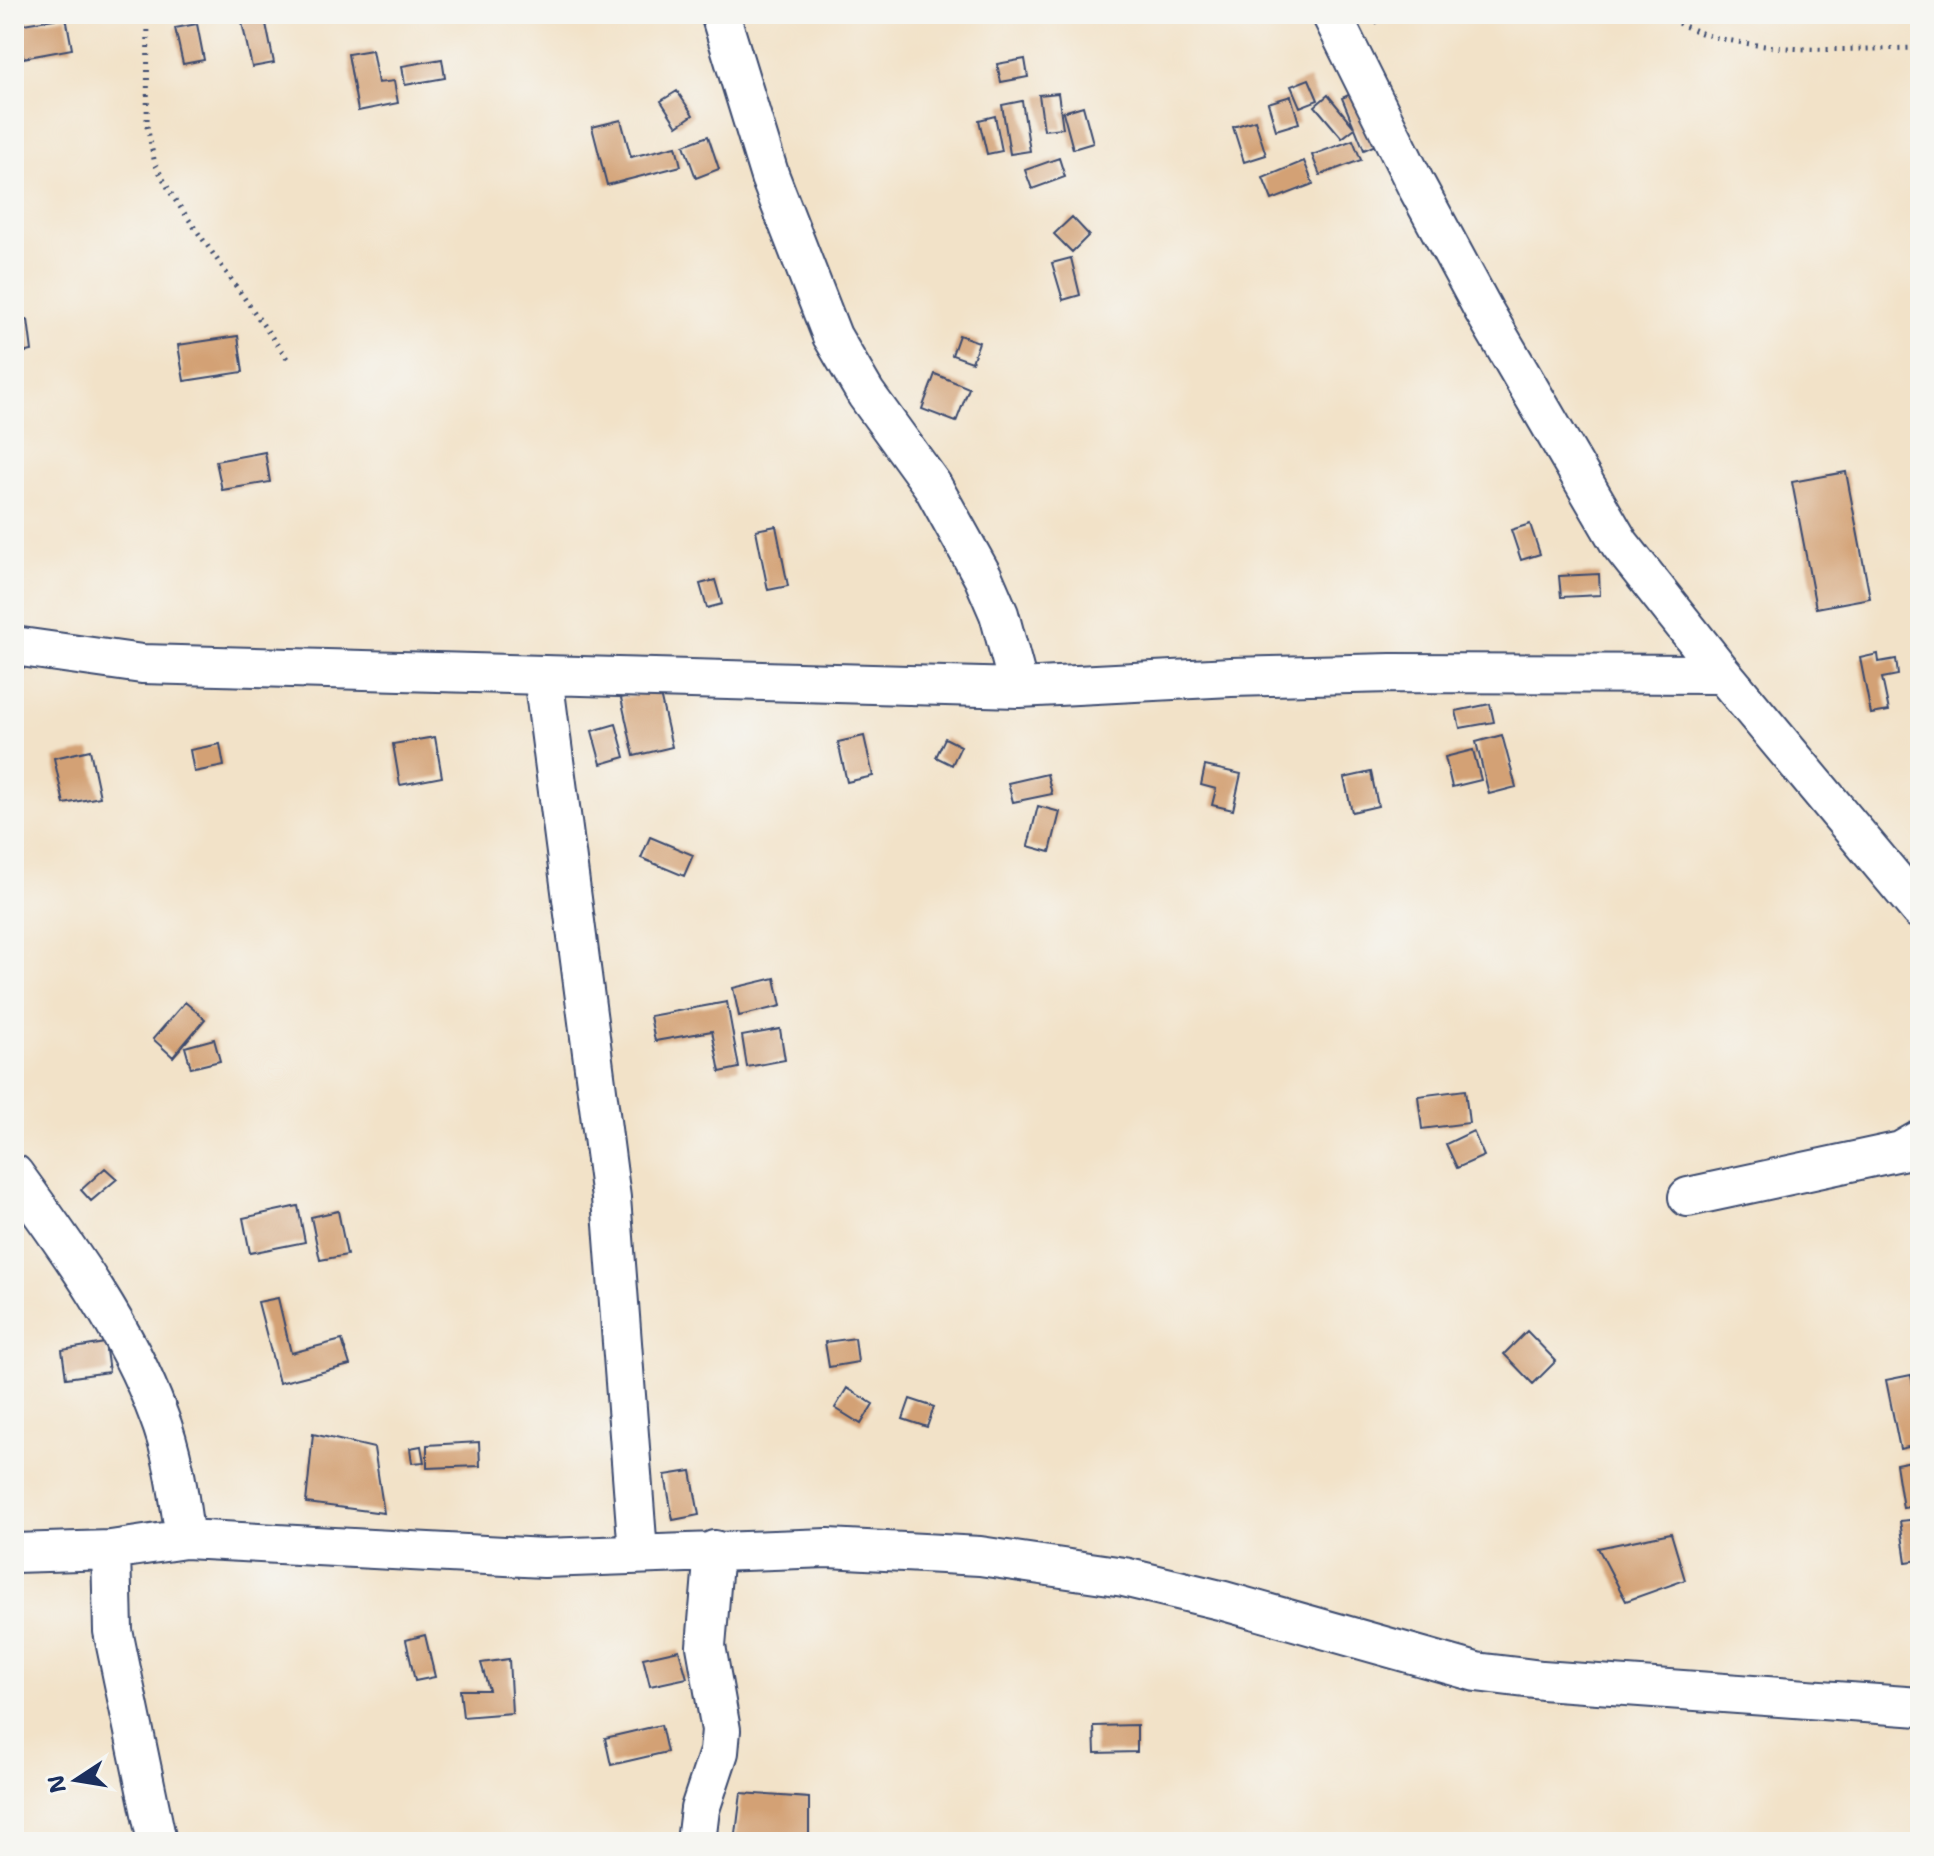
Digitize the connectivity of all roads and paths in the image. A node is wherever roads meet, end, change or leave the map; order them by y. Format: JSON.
{"nodes":[{"id":1,"x":148,"y":14,"type":"edge"},
{"id":2,"x":720,"y":14,"type":"edge"},
{"id":3,"x":1331,"y":14,"type":"edge"},
{"id":4,"x":1656,"y":14,"type":"edge"},
{"id":5,"x":1920,"y":48,"type":"edge"},
{"id":6,"x":288,"y":360,"type":"dead end"},
{"id":7,"x":14,"y":646,"type":"edge"},
{"id":8,"x":1723,"y":674,"type":"junction"},
{"id":9,"x":543,"y":676,"type":"junction"},
{"id":10,"x":1019,"y":688,"type":"junction"},
{"id":11,"x":1920,"y":910,"type":"edge"},
{"id":12,"x":1920,"y":1140,"type":"edge"},
{"id":13,"x":14,"y":1174,"type":"edge"},
{"id":14,"x":1688,"y":1197,"type":"dead end"},
{"id":15,"x":185,"y":1539,"type":"junction"},
{"id":16,"x":111,"y":1550,"type":"junction"},
{"id":17,"x":714,"y":1550,"type":"junction"},
{"id":18,"x":14,"y":1553,"type":"edge"},
{"id":19,"x":638,"y":1553,"type":"junction"},
{"id":20,"x":1920,"y":1707,"type":"edge"},
{"id":21,"x":157,"y":1842,"type":"edge"},
{"id":22,"x":696,"y":1842,"type":"edge"}],
"edges":[{"from":1,"to":6,"type":"path"},
{"from":2,"to":10,"type":"street"},
{"from":3,"to":8,"type":"street"},
{"from":4,"to":5,"type":"path"},
{"from":7,"to":9,"type":"street"},
{"from":8,"to":10,"type":"street"},
{"from":8,"to":11,"type":"street"},
{"from":9,"to":10,"type":"street"},
{"from":9,"to":19,"type":"street"},
{"from":12,"to":14,"type":"street"},
{"from":13,"to":15,"type":"street"},
{"from":15,"to":16,"type":"street"},
{"from":15,"to":19,"type":"street"},
{"from":16,"to":18,"type":"street"},
{"from":16,"to":21,"type":"street"},
{"from":17,"to":19,"type":"street"},
{"from":17,"to":20,"type":"street"},
{"from":17,"to":22,"type":"street"}]}
